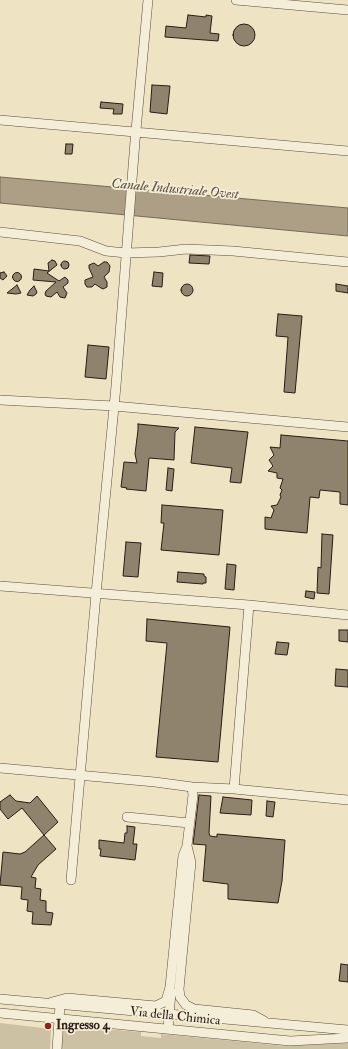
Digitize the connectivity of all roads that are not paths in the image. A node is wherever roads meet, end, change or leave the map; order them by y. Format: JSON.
{"nodes":[{"id":1,"x":148,"y":0,"type":"edge"},
{"id":2,"x":236,"y":0,"type":"edge"},
{"id":3,"x":348,"y":10,"type":"edge"},
{"id":4,"x":0,"y":120,"type":"edge"},
{"id":5,"x":136,"y":132,"type":"junction"},
{"id":6,"x":348,"y":150,"type":"edge"},
{"id":7,"x":0,"y":232,"type":"edge"},
{"id":8,"x":126,"y":253,"type":"junction"},
{"id":9,"x":348,"y":262,"type":"edge"},
{"id":10,"x":0,"y":400,"type":"edge"},
{"id":11,"x":114,"y":406,"type":"junction"},
{"id":12,"x":348,"y":428,"type":"edge"},
{"id":13,"x":0,"y":586,"type":"edge"},
{"id":14,"x":96,"y":594,"type":"junction"},
{"id":15,"x":249,"y":605,"type":"junction"},
{"id":16,"x":348,"y":615,"type":"edge"},
{"id":17,"x":0,"y":768,"type":"edge"},
{"id":18,"x":81,"y":775,"type":"junction"},
{"id":19,"x":192,"y":787,"type":"junction"},
{"id":20,"x":234,"y":789,"type":"junction"},
{"id":21,"x":348,"y":800,"type":"edge"},
{"id":22,"x":127,"y":818,"type":"dead end"},
{"id":23,"x":190,"y":823,"type":"junction"},
{"id":24,"x":72,"y":880,"type":"dead end"},
{"id":25,"x":175,"y":988,"type":"junction"},
{"id":26,"x":0,"y":999,"type":"edge"},
{"id":27,"x":48,"y":1004,"type":"junction"},
{"id":28,"x":60,"y":1005,"type":"junction"},
{"id":29,"x":0,"y":1013,"type":"edge"},
{"id":30,"x":172,"y":1015,"type":"junction"},
{"id":31,"x":59,"y":1019,"type":"junction"},
{"id":32,"x":267,"y":1023,"type":"junction"},
{"id":33,"x":171,"y":1029,"type":"junction"},
{"id":34,"x":348,"y":1030,"type":"edge"},
{"id":35,"x":348,"y":1038,"type":"edge"},
{"id":36,"x":57,"y":1049,"type":"edge"}],
"edges":[{"from":1,"to":5,"type":"lane"},
{"from":2,"to":3,"type":"lane"},
{"from":4,"to":5,"type":"lane"},
{"from":5,"to":6,"type":"lane"},
{"from":5,"to":8,"type":"lane"},
{"from":7,"to":8,"type":"lane"},
{"from":8,"to":9,"type":"lane"},
{"from":8,"to":11,"type":"lane"},
{"from":10,"to":11,"type":"lane"},
{"from":11,"to":12,"type":"lane"},
{"from":11,"to":14,"type":"lane"},
{"from":13,"to":14,"type":"lane"},
{"from":14,"to":15,"type":"lane"},
{"from":14,"to":18,"type":"lane"},
{"from":15,"to":16,"type":"lane"},
{"from":15,"to":20,"type":"lane"},
{"from":17,"to":18,"type":"lane"},
{"from":18,"to":19,"type":"lane"},
{"from":18,"to":24,"type":"lane"},
{"from":19,"to":20,"type":"lane"},
{"from":19,"to":23,"type":"lane"},
{"from":20,"to":21,"type":"lane"},
{"from":22,"to":23,"type":"lane"},
{"from":23,"to":25,"type":"lane"},
{"from":25,"to":27,"type":"lane"},
{"from":25,"to":30,"type":"lane"},
{"from":25,"to":32,"type":"lane"},
{"from":26,"to":27,"type":"lane","name":"Via della Chimica"},
{"from":27,"to":28,"type":"lane","name":"Via della Chimica"},
{"from":28,"to":30,"type":"lane","name":"Via della Chimica"},
{"from":28,"to":31,"type":"lane"},
{"from":29,"to":31,"type":"lane","name":"Via della Chimica"},
{"from":30,"to":32,"type":"lane","name":"Via della Chimica"},
{"from":30,"to":33,"type":"lane"},
{"from":31,"to":33,"type":"lane","name":"Via della Chimica"},
{"from":31,"to":36,"type":"lane"},
{"from":32,"to":34,"type":"lane","name":"Via della Chimica"},
{"from":33,"to":35,"type":"lane","name":"Via della Chimica"}]}
